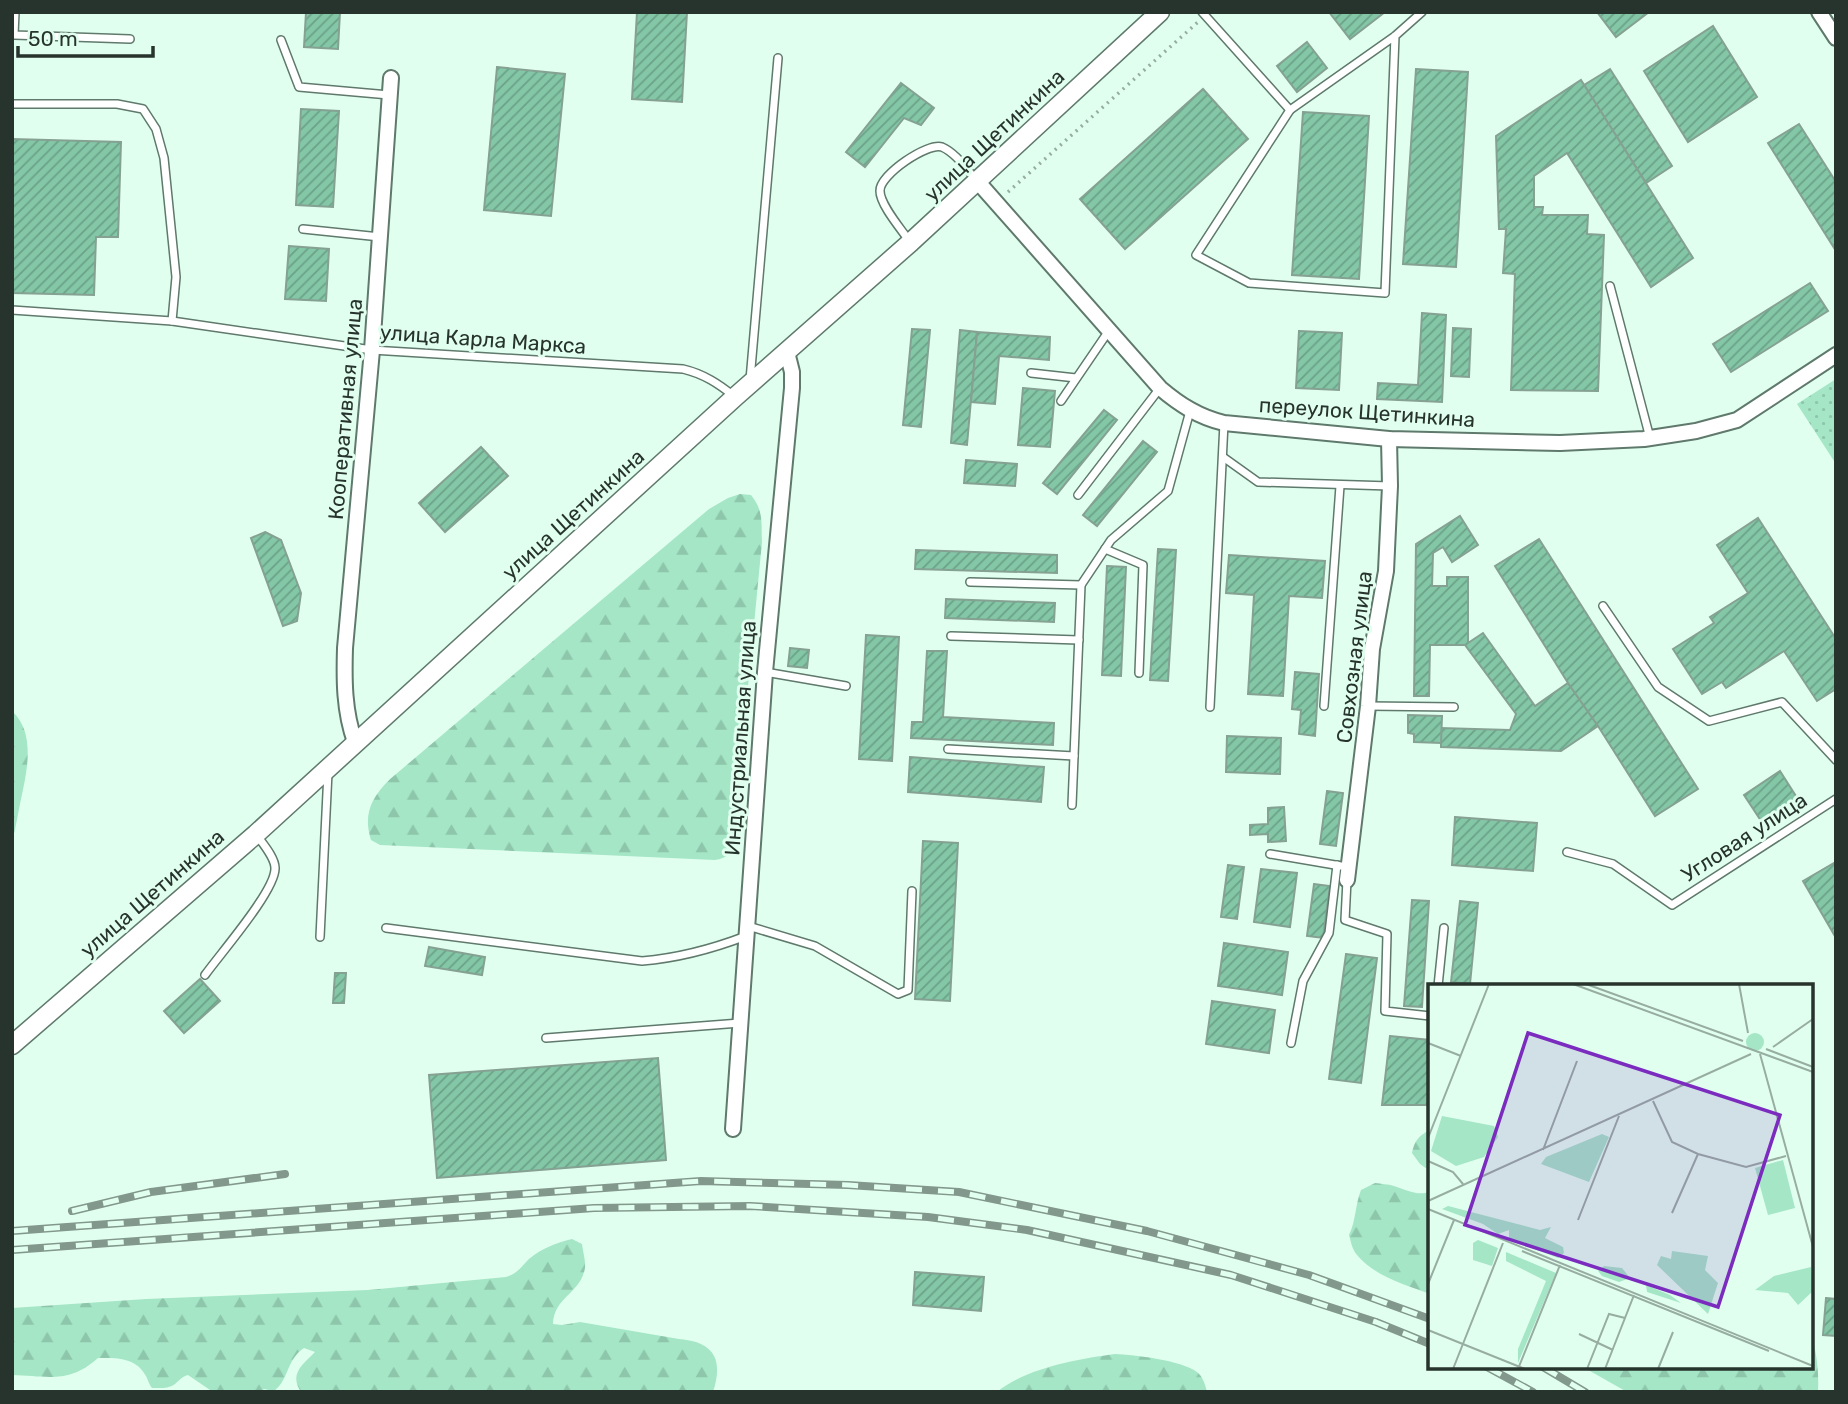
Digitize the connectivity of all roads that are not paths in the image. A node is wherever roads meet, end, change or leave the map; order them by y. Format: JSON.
{"nodes":[{"id":1,"x":15,"y":12,"type":"edge"},
{"id":2,"x":1160,"y":12,"type":"edge"},
{"id":3,"x":1422,"y":12,"type":"edge"},
{"id":4,"x":1819,"y":12,"type":"edge"},
{"id":5,"x":1204,"y":14,"type":"edge"},
{"id":6,"x":1395,"y":36,"type":"junction"},
{"id":7,"x":1836,"y":38,"type":"edge"},
{"id":8,"x":130,"y":39,"type":"dead end"},
{"id":9,"x":281,"y":40,"type":"dead end"},
{"id":10,"x":778,"y":58,"type":"dead end"},
{"id":11,"x":391,"y":78,"type":"dead end"},
{"id":12,"x":389,"y":95,"type":"junction"},
{"id":13,"x":12,"y":104,"type":"edge"},
{"id":14,"x":1290,"y":110,"type":"junction"},
{"id":15,"x":978,"y":182,"type":"junction"},
{"id":16,"x":303,"y":229,"type":"dead end"},
{"id":17,"x":380,"y":237,"type":"junction"},
{"id":18,"x":911,"y":242,"type":"junction"},
{"id":19,"x":1609,"y":286,"type":"dead end"},
{"id":20,"x":12,"y":310,"type":"edge"},
{"id":21,"x":172,"y":321,"type":"junction"},
{"id":22,"x":1108,"y":332,"type":"junction"},
{"id":23,"x":372,"y":350,"type":"junction"},
{"id":24,"x":787,"y":352,"type":"junction"},
{"id":25,"x":1836,"y":355,"type":"edge"},
{"id":26,"x":1031,"y":373,"type":"dead end"},
{"id":27,"x":1076,"y":378,"type":"junction"},
{"id":28,"x":750,"y":384,"type":"junction"},
{"id":29,"x":1160,"y":388,"type":"junction"},
{"id":30,"x":735,"y":397,"type":"junction"},
{"id":31,"x":1061,"y":401,"type":"dead end"},
{"id":32,"x":1190,"y":411,"type":"junction"},
{"id":33,"x":1224,"y":423,"type":"junction"},
{"id":34,"x":1650,"y":438,"type":"junction"},
{"id":35,"x":1389,"y":439,"type":"junction"},
{"id":36,"x":1223,"y":457,"type":"junction"},
{"id":37,"x":1340,"y":486,"type":"junction"},
{"id":38,"x":1390,"y":486,"type":"junction"},
{"id":39,"x":1078,"y":495,"type":"dead end"},
{"id":40,"x":1105,"y":549,"type":"junction"},
{"id":41,"x":970,"y":582,"type":"dead end"},
{"id":42,"x":1081,"y":585,"type":"junction"},
{"id":43,"x":1603,"y":606,"type":"dead end"},
{"id":44,"x":951,"y":636,"type":"dead end"},
{"id":45,"x":1079,"y":640,"type":"junction"},
{"id":46,"x":765,"y":672,"type":"junction"},
{"id":47,"x":1139,"y":673,"type":"dead end"},
{"id":48,"x":846,"y":686,"type":"dead end"},
{"id":49,"x":1324,"y":706,"type":"dead end"},
{"id":50,"x":1368,"y":706,"type":"junction"},
{"id":51,"x":1210,"y":707,"type":"dead end"},
{"id":52,"x":1454,"y":707,"type":"dead end"},
{"id":53,"x":355,"y":742,"type":"junction"},
{"id":54,"x":948,"y":749,"type":"dead end"},
{"id":55,"x":1074,"y":756,"type":"junction"},
{"id":56,"x":1836,"y":760,"type":"edge"},
{"id":57,"x":329,"y":768,"type":"junction"},
{"id":58,"x":1836,"y":799,"type":"edge"},
{"id":59,"x":1072,"y":805,"type":"dead end"},
{"id":60,"x":256,"y":834,"type":"junction"},
{"id":61,"x":1567,"y":852,"type":"dead end"},
{"id":62,"x":1270,"y":854,"type":"dead end"},
{"id":63,"x":1344,"y":871,"type":"junction"},
{"id":64,"x":912,"y":891,"type":"dead end"},
{"id":65,"x":386,"y":928,"type":"dead end"},
{"id":66,"x":1444,"y":928,"type":"dead end"},
{"id":67,"x":747,"y":931,"type":"junction"},
{"id":68,"x":320,"y":937,"type":"dead end"},
{"id":69,"x":205,"y":975,"type":"dead end"},
{"id":70,"x":1438,"y":984,"type":"edge"},
{"id":71,"x":1428,"y":1016,"type":"edge"},
{"id":72,"x":740,"y":1023,"type":"junction"},
{"id":73,"x":547,"y":1038,"type":"dead end"},
{"id":74,"x":1291,"y":1043,"type":"dead end"},
{"id":75,"x":12,"y":1045,"type":"edge"},
{"id":76,"x":733,"y":1129,"type":"dead end"}],
"edges":[{"from":1,"to":8,"type":"lane"},
{"from":2,"to":15,"type":"street","name":"улица Щетинкина"},
{"from":3,"to":6,"type":"lane"},
{"from":4,"to":7,"type":"street"},
{"from":5,"to":14,"type":"lane"},
{"from":6,"to":14,"type":"lane"},
{"from":6,"to":14,"type":"lane"},
{"from":9,"to":12,"type":"lane"},
{"from":10,"to":28,"type":"lane"},
{"from":11,"to":12,"type":"street","name":"Кооперативная улица"},
{"from":12,"to":17,"type":"street","name":"Кооперативная улица"},
{"from":13,"to":21,"type":"lane"},
{"from":15,"to":18,"type":"street","name":"улица Щетинкина"},
{"from":15,"to":18,"type":"lane"},
{"from":15,"to":22,"type":"street","name":"переулок Щетинкина"},
{"from":16,"to":17,"type":"lane"},
{"from":17,"to":23,"type":"street","name":"Кооперативная улица"},
{"from":18,"to":24,"type":"street","name":"улица Щетинкина"},
{"from":19,"to":34,"type":"lane"},
{"from":20,"to":21,"type":"lane","name":"улица Карла Маркса"},
{"from":21,"to":23,"type":"lane","name":"улица Карла Маркса"},
{"from":22,"to":27,"type":"lane"},
{"from":22,"to":29,"type":"street","name":"переулок Щетинкина"},
{"from":23,"to":30,"type":"lane","name":"улица Карла Маркса"},
{"from":23,"to":53,"type":"street","name":"Кооперативная улица"},
{"from":24,"to":28,"type":"street","name":"улица Щетинкина"},
{"from":24,"to":46,"type":"street","name":"Индустриальная улица"},
{"from":25,"to":34,"type":"street","name":"переулок Щетинкина"},
{"from":26,"to":27,"type":"lane"},
{"from":27,"to":31,"type":"lane"},
{"from":28,"to":30,"type":"street","name":"улица Щетинкина"},
{"from":29,"to":32,"type":"street","name":"переулок Щетинкина"},
{"from":29,"to":39,"type":"lane"},
{"from":30,"to":53,"type":"street","name":"улица Щетинкина"},
{"from":32,"to":33,"type":"street","name":"переулок Щетинкина"},
{"from":32,"to":40,"type":"lane"},
{"from":33,"to":35,"type":"street","name":"переулок Щетинкина"},
{"from":33,"to":36,"type":"lane"},
{"from":34,"to":35,"type":"street","name":"переулок Щетинкина"},
{"from":35,"to":38,"type":"street","name":"Совхозная улица"},
{"from":36,"to":37,"type":"lane"},
{"from":36,"to":51,"type":"lane"},
{"from":37,"to":38,"type":"lane"},
{"from":37,"to":49,"type":"lane"},
{"from":38,"to":50,"type":"street","name":"Совхозная улица"},
{"from":40,"to":42,"type":"lane"},
{"from":40,"to":47,"type":"lane"},
{"from":41,"to":42,"type":"lane"},
{"from":42,"to":45,"type":"lane"},
{"from":43,"to":56,"type":"lane"},
{"from":44,"to":45,"type":"lane"},
{"from":45,"to":55,"type":"lane"},
{"from":46,"to":48,"type":"lane"},
{"from":46,"to":67,"type":"street","name":"Индустриальная улица"},
{"from":50,"to":52,"type":"lane"},
{"from":50,"to":63,"type":"street","name":"Совхозная улица"},
{"from":53,"to":57,"type":"street","name":"улица Щетинкина"},
{"from":54,"to":55,"type":"lane"},
{"from":55,"to":59,"type":"lane"},
{"from":57,"to":60,"type":"street","name":"улица Щетинкина"},
{"from":57,"to":68,"type":"lane"},
{"from":58,"to":61,"type":"lane","name":"Угловая улица"},
{"from":60,"to":69,"type":"lane"},
{"from":60,"to":75,"type":"street","name":"улица Щетинкина"},
{"from":62,"to":63,"type":"lane"},
{"from":63,"to":71,"type":"lane"},
{"from":63,"to":74,"type":"lane"},
{"from":64,"to":67,"type":"lane"},
{"from":65,"to":67,"type":"lane"},
{"from":66,"to":70,"type":"lane"},
{"from":67,"to":72,"type":"street","name":"Индустриальная улица"},
{"from":72,"to":73,"type":"lane"},
{"from":72,"to":76,"type":"street","name":"Индустриальная улица"}]}
